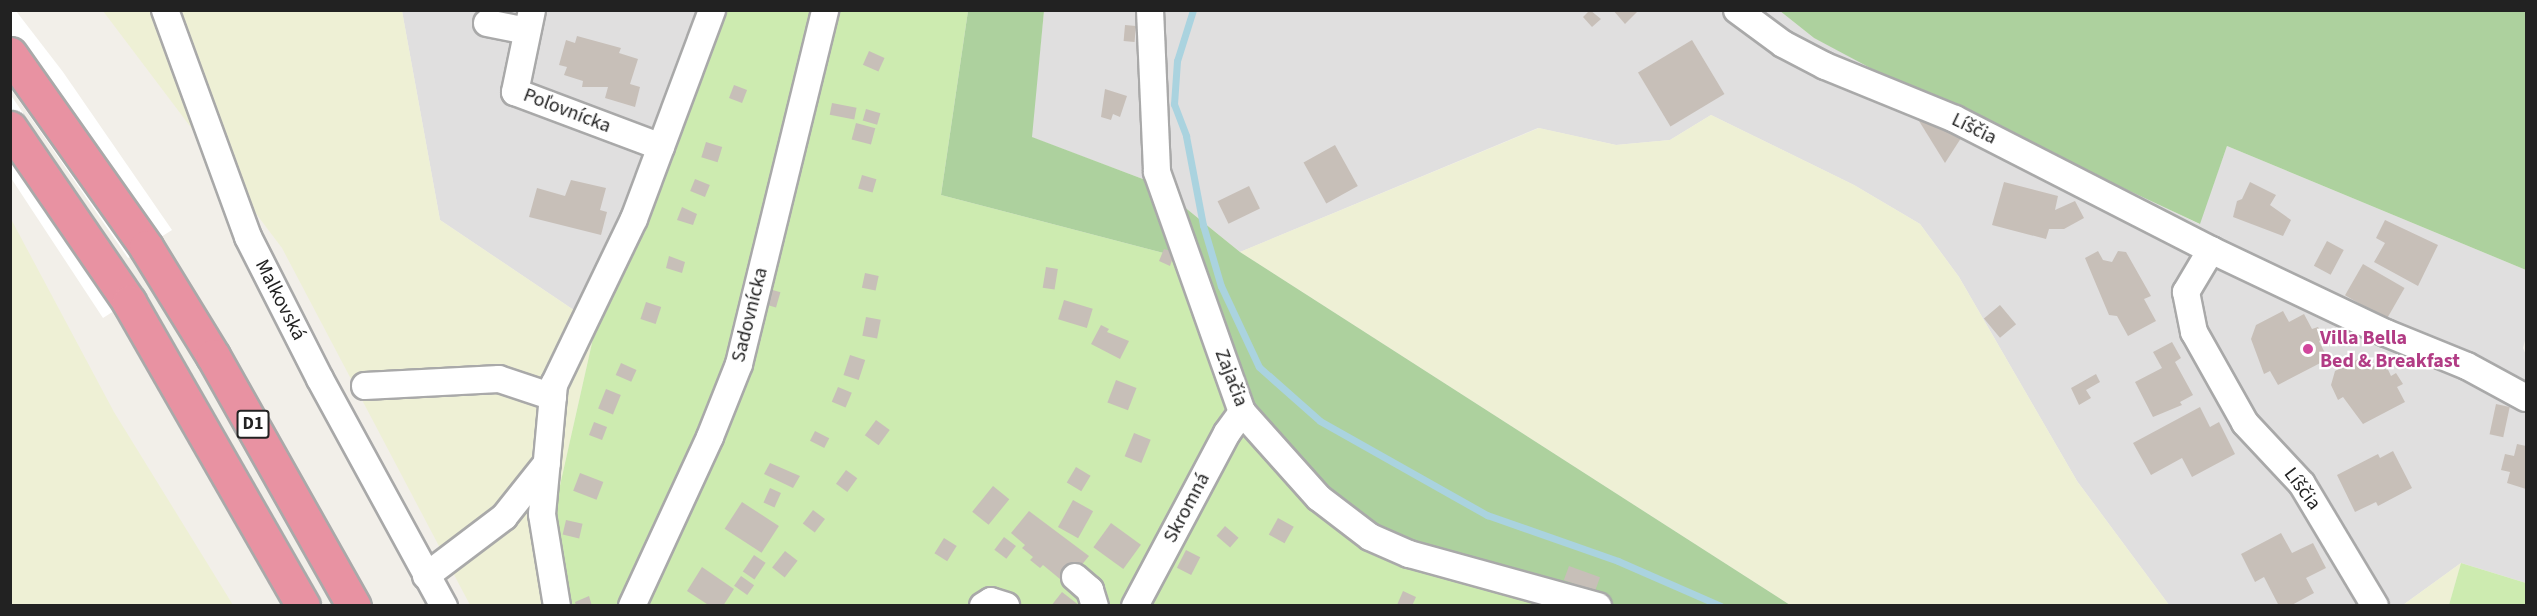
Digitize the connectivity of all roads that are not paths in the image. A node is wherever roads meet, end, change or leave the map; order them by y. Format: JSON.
{"nodes":[{"id":1,"x":165,"y":10,"type":"edge"},
{"id":2,"x":712,"y":10,"type":"edge"},
{"id":3,"x":825,"y":10,"type":"edge"},
{"id":4,"x":1150,"y":10,"type":"edge"},
{"id":5,"x":1737,"y":10,"type":"edge"},
{"id":6,"x":530,"y":21,"type":"edge"},
{"id":7,"x":487,"y":23,"type":"dead end"},
{"id":8,"x":10,"y":54,"type":"edge"},
{"id":9,"x":10,"y":128,"type":"edge"},
{"id":10,"x":661,"y":147,"type":"junction"},
{"id":11,"x":2211,"y":250,"type":"junction"},
{"id":12,"x":365,"y":386,"type":"dead end"},
{"id":13,"x":553,"y":397,"type":"junction"},
{"id":14,"x":2526,"y":398,"type":"edge"},
{"id":15,"x":1242,"y":412,"type":"junction"},
{"id":16,"x":547,"y":463,"type":"junction"},
{"id":17,"x":426,"y":576,"type":"junction"},
{"id":18,"x":1075,"y":577,"type":"dead end"},
{"id":19,"x":303,"y":606,"type":"edge"},
{"id":20,"x":354,"y":606,"type":"edge"},
{"id":21,"x":444,"y":606,"type":"edge"},
{"id":22,"x":557,"y":606,"type":"edge"},
{"id":23,"x":632,"y":606,"type":"edge"},
{"id":24,"x":982,"y":606,"type":"edge"},
{"id":25,"x":1006,"y":606,"type":"edge"},
{"id":26,"x":1095,"y":606,"type":"edge"},
{"id":27,"x":1136,"y":606,"type":"edge"},
{"id":28,"x":1598,"y":606,"type":"edge"},
{"id":29,"x":2375,"y":606,"type":"edge"}],
"edges":[{"from":1,"to":17,"type":"street","name":"Malkovská"},
{"from":2,"to":10,"type":"street"},
{"from":3,"to":23,"type":"street","name":"Sadovnícka"},
{"from":4,"to":15,"type":"street","name":"Zajačia"},
{"from":5,"to":11,"type":"street","name":"Líščia"},
{"from":6,"to":7,"type":"street"},
{"from":6,"to":10,"type":"street","name":"Poľovnícka"},
{"from":8,"to":20,"type":"highway","number":"D1"},
{"from":9,"to":19,"type":"highway","number":"D1"},
{"from":10,"to":13,"type":"street"},
{"from":11,"to":14,"type":"street","name":"Líščia"},
{"from":11,"to":29,"type":"street","name":"Líščia"},
{"from":12,"to":13,"type":"street"},
{"from":13,"to":16,"type":"street"},
{"from":15,"to":27,"type":"street","name":"Skromná"},
{"from":15,"to":28,"type":"street","name":"Zajačia"},
{"from":16,"to":17,"type":"street"},
{"from":16,"to":22,"type":"street"},
{"from":17,"to":21,"type":"street","name":"Malkovská"},
{"from":18,"to":26,"type":"street"},
{"from":24,"to":25,"type":"street"}]}
